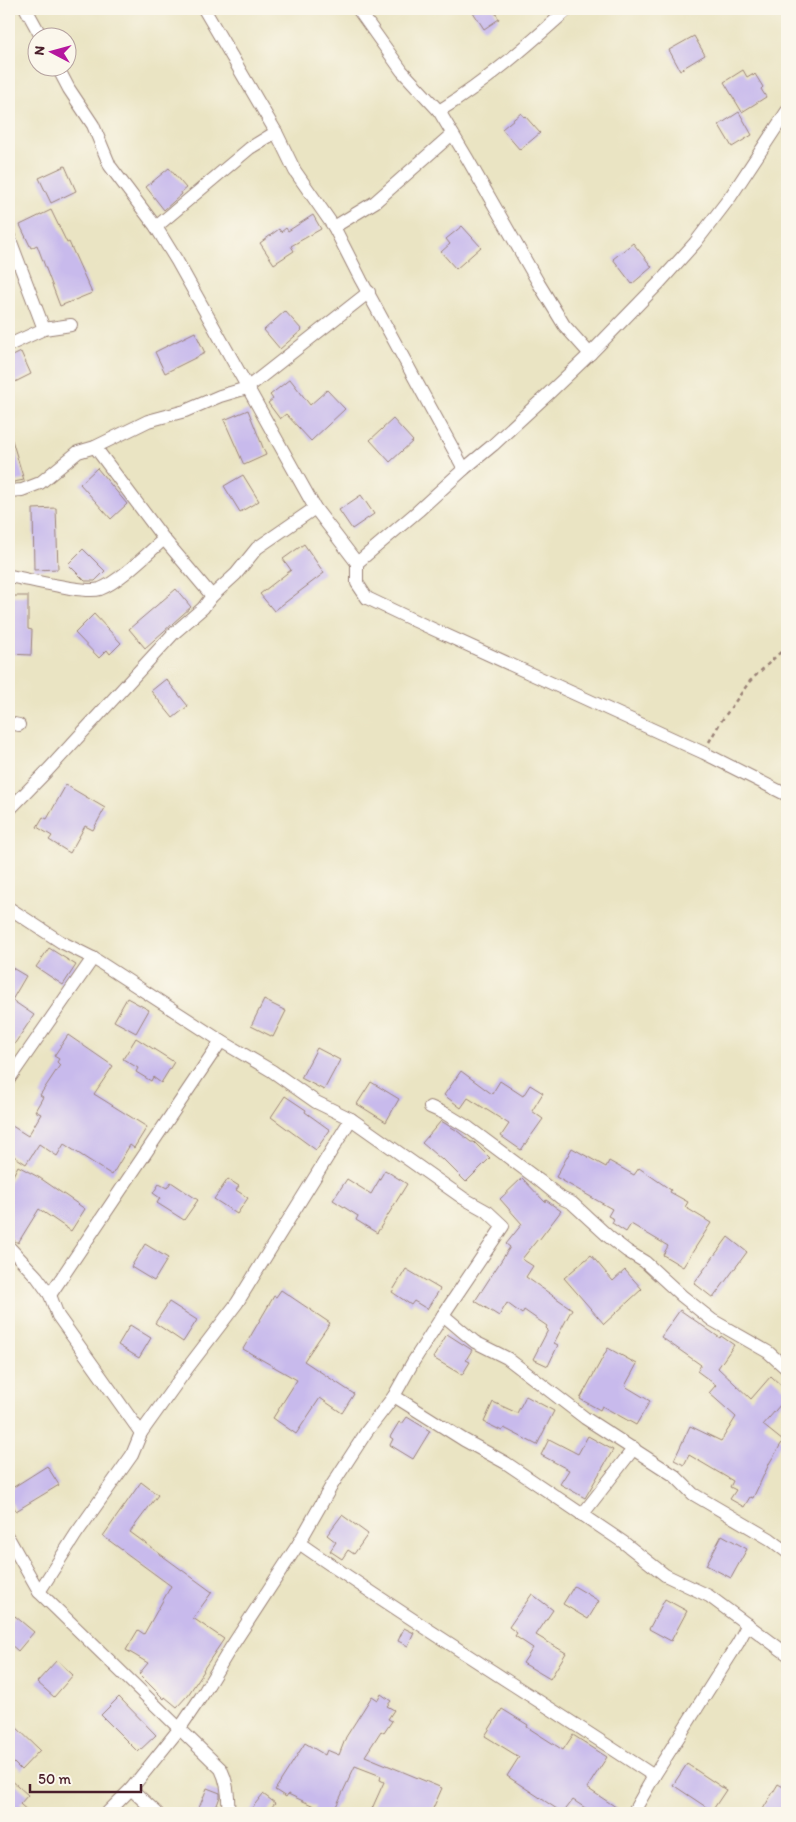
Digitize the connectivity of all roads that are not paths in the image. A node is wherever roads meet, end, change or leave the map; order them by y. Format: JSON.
{"nodes":[{"id":1,"x":26,"y":9,"type":"edge"},
{"id":2,"x":204,"y":9,"type":"edge"},
{"id":3,"x":358,"y":9,"type":"edge"},
{"id":4,"x":568,"y":9,"type":"edge"},
{"id":5,"x":36,"y":28,"type":"edge"},
{"id":6,"x":63,"y":78,"type":"edge"},
{"id":7,"x":439,"y":112,"type":"junction"},
{"id":8,"x":787,"y":112,"type":"edge"},
{"id":9,"x":276,"y":132,"type":"junction"},
{"id":10,"x":452,"y":134,"type":"junction"},
{"id":11,"x":334,"y":226,"type":"junction"},
{"id":12,"x":156,"y":227,"type":"junction"},
{"id":13,"x":9,"y":237,"type":"edge"},
{"id":14,"x":369,"y":292,"type":"junction"},
{"id":15,"x":71,"y":325,"type":"dead end"},
{"id":16,"x":44,"y":329,"type":"junction"},
{"id":17,"x":9,"y":345,"type":"edge"},
{"id":18,"x":590,"y":354,"type":"junction"},
{"id":19,"x":247,"y":388,"type":"junction"},
{"id":20,"x":95,"y":447,"type":"junction"},
{"id":21,"x":464,"y":468,"type":"junction"},
{"id":22,"x":9,"y":491,"type":"edge"},
{"id":23,"x":315,"y":508,"type":"junction"},
{"id":24,"x":164,"y":539,"type":"junction"},
{"id":25,"x":357,"y":563,"type":"junction"},
{"id":26,"x":9,"y":576,"type":"edge"},
{"id":27,"x":212,"y":596,"type":"junction"},
{"id":28,"x":787,"y":795,"type":"edge"},
{"id":29,"x":9,"y":810,"type":"edge"},
{"id":30,"x":9,"y":908,"type":"edge"},
{"id":31,"x":93,"y":958,"type":"junction"},
{"id":32,"x":221,"y":1041,"type":"junction"},
{"id":33,"x":9,"y":1078,"type":"edge"},
{"id":34,"x":430,"y":1107,"type":"dead end"},
{"id":35,"x":351,"y":1119,"type":"junction"},
{"id":36,"x":9,"y":1247,"type":"edge"},
{"id":37,"x":50,"y":1295,"type":"junction"},
{"id":38,"x":442,"y":1315,"type":"junction"},
{"id":39,"x":787,"y":1369,"type":"edge"},
{"id":40,"x":394,"y":1396,"type":"junction"},
{"id":41,"x":141,"y":1434,"type":"junction"},
{"id":42,"x":634,"y":1448,"type":"junction"},
{"id":43,"x":582,"y":1515,"type":"junction"},
{"id":44,"x":9,"y":1539,"type":"edge"},
{"id":45,"x":299,"y":1543,"type":"junction"},
{"id":46,"x":787,"y":1552,"type":"edge"},
{"id":47,"x":40,"y":1592,"type":"junction"},
{"id":48,"x":748,"y":1624,"type":"junction"},
{"id":49,"x":787,"y":1654,"type":"edge"},
{"id":50,"x":180,"y":1728,"type":"junction"},
{"id":51,"x":654,"y":1776,"type":"junction"},
{"id":52,"x":131,"y":1789,"type":"junction"},
{"id":53,"x":107,"y":1813,"type":"edge"},
{"id":54,"x":157,"y":1813,"type":"edge"},
{"id":55,"x":228,"y":1813,"type":"edge"},
{"id":56,"x":633,"y":1813,"type":"edge"}],
"edges":[{"from":1,"to":5,"type":"street"},
{"from":2,"to":9,"type":"street"},
{"from":3,"to":7,"type":"street"},
{"from":4,"to":7,"type":"street"},
{"from":6,"to":12,"type":"street"},
{"from":7,"to":10,"type":"street"},
{"from":8,"to":18,"type":"street"},
{"from":9,"to":11,"type":"street"},
{"from":9,"to":12,"type":"street"},
{"from":10,"to":11,"type":"street"},
{"from":10,"to":18,"type":"street"},
{"from":11,"to":14,"type":"street"},
{"from":12,"to":19,"type":"street"},
{"from":13,"to":16,"type":"street"},
{"from":14,"to":19,"type":"street"},
{"from":14,"to":21,"type":"street"},
{"from":15,"to":16,"type":"street"},
{"from":16,"to":17,"type":"street"},
{"from":18,"to":21,"type":"street"},
{"from":19,"to":20,"type":"street"},
{"from":19,"to":23,"type":"street"},
{"from":20,"to":22,"type":"street"},
{"from":20,"to":24,"type":"street"},
{"from":21,"to":25,"type":"street"},
{"from":23,"to":25,"type":"street"},
{"from":23,"to":27,"type":"street"},
{"from":24,"to":26,"type":"street"},
{"from":24,"to":27,"type":"street"},
{"from":25,"to":28,"type":"street"},
{"from":27,"to":29,"type":"street"},
{"from":30,"to":31,"type":"street"},
{"from":31,"to":32,"type":"street"},
{"from":31,"to":33,"type":"street"},
{"from":32,"to":35,"type":"street"},
{"from":32,"to":37,"type":"street"},
{"from":34,"to":39,"type":"street"},
{"from":35,"to":38,"type":"street"},
{"from":35,"to":41,"type":"street"},
{"from":36,"to":37,"type":"street"},
{"from":37,"to":41,"type":"street"},
{"from":38,"to":40,"type":"street"},
{"from":38,"to":42,"type":"street"},
{"from":40,"to":43,"type":"street"},
{"from":40,"to":45,"type":"street"},
{"from":41,"to":47,"type":"street"},
{"from":42,"to":43,"type":"street"},
{"from":42,"to":46,"type":"street"},
{"from":43,"to":48,"type":"street"},
{"from":44,"to":47,"type":"street"},
{"from":45,"to":50,"type":"street"},
{"from":45,"to":51,"type":"street"},
{"from":47,"to":50,"type":"street"},
{"from":48,"to":49,"type":"street"},
{"from":48,"to":51,"type":"street"},
{"from":50,"to":52,"type":"street"},
{"from":50,"to":55,"type":"street"},
{"from":51,"to":56,"type":"street"},
{"from":52,"to":53,"type":"street"},
{"from":52,"to":54,"type":"street"}]}
